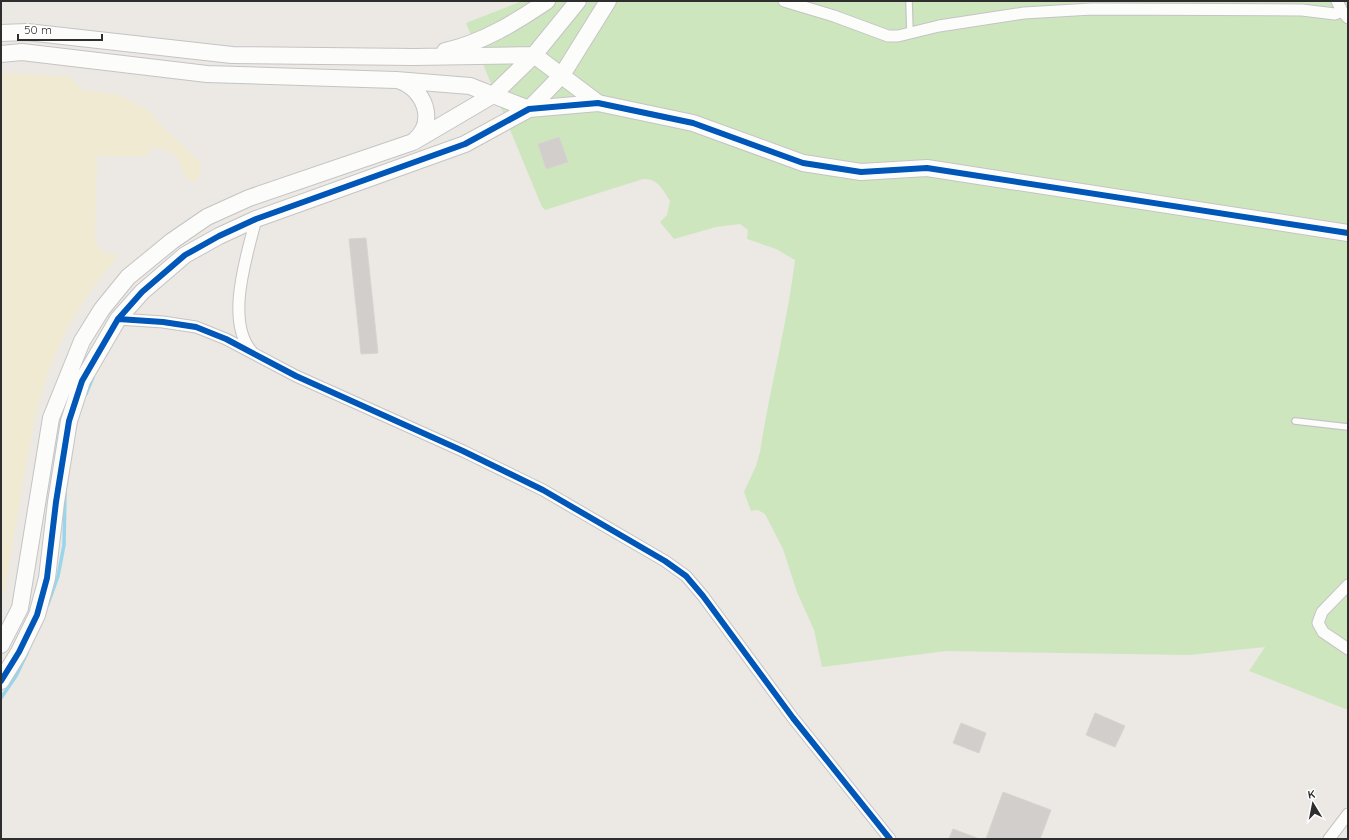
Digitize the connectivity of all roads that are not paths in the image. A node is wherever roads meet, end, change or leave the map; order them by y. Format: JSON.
{"nodes":[{"id":1,"x":547,"y":1,"type":"edge"},
{"id":2,"x":578,"y":1,"type":"edge"},
{"id":3,"x":608,"y":1,"type":"edge"},
{"id":4,"x":784,"y":1,"type":"edge"},
{"id":5,"x":909,"y":1,"type":"edge"},
{"id":6,"x":1342,"y":10,"type":"edge"},
{"id":7,"x":1,"y":32,"type":"edge"},
{"id":8,"x":910,"y":34,"type":"junction"},
{"id":9,"x":1,"y":54,"type":"edge"},
{"id":10,"x":534,"y":55,"type":"junction"},
{"id":11,"x":414,"y":57,"type":"junction"},
{"id":12,"x":562,"y":75,"type":"junction"},
{"id":13,"x":396,"y":80,"type":"junction"},
{"id":14,"x":493,"y":95,"type":"junction"},
{"id":15,"x":598,"y":103,"type":"junction"},
{"id":16,"x":529,"y":109,"type":"junction"},
{"id":17,"x":413,"y":142,"type":"junction"},
{"id":18,"x":256,"y":219,"type":"junction"},
{"id":19,"x":1348,"y":233,"type":"edge"},
{"id":20,"x":118,"y":319,"type":"junction"},
{"id":21,"x":256,"y":356,"type":"junction"},
{"id":22,"x":1295,"y":421,"type":"dead end"},
{"id":23,"x":1348,"y":427,"type":"edge"},
{"id":24,"x":1348,"y":585,"type":"edge"},
{"id":25,"x":1,"y":645,"type":"edge"},
{"id":26,"x":1348,"y":649,"type":"edge"},
{"id":27,"x":1,"y":681,"type":"edge"},
{"id":28,"x":1348,"y":814,"type":"edge"},
{"id":29,"x":890,"y":839,"type":"edge"},
{"id":30,"x":1329,"y":839,"type":"edge"}],
"edges":[{"from":1,"to":11,"type":"street"},
{"from":2,"to":10,"type":"street"},
{"from":3,"to":12,"type":"street"},
{"from":4,"to":8,"type":"street"},
{"from":5,"to":8,"type":"lane"},
{"from":6,"to":8,"type":"street"},
{"from":7,"to":11,"type":"street"},
{"from":9,"to":13,"type":"street"},
{"from":10,"to":11,"type":"street"},
{"from":10,"to":12,"type":"street"},
{"from":10,"to":14,"type":"street"},
{"from":12,"to":15,"type":"street"},
{"from":12,"to":16,"type":"street"},
{"from":13,"to":14,"type":"street"},
{"from":13,"to":17,"type":"street"},
{"from":14,"to":16,"type":"street"},
{"from":14,"to":17,"type":"street"},
{"from":15,"to":16,"type":"street"},
{"from":15,"to":19,"type":"street"},
{"from":16,"to":18,"type":"street"},
{"from":17,"to":25,"type":"street"},
{"from":18,"to":20,"type":"street"},
{"from":18,"to":21,"type":"street"},
{"from":20,"to":21,"type":"street"},
{"from":20,"to":27,"type":"street"},
{"from":21,"to":29,"type":"street"},
{"from":22,"to":23,"type":"lane"},
{"from":24,"to":26,"type":"street"},
{"from":28,"to":30,"type":"street"}]}
